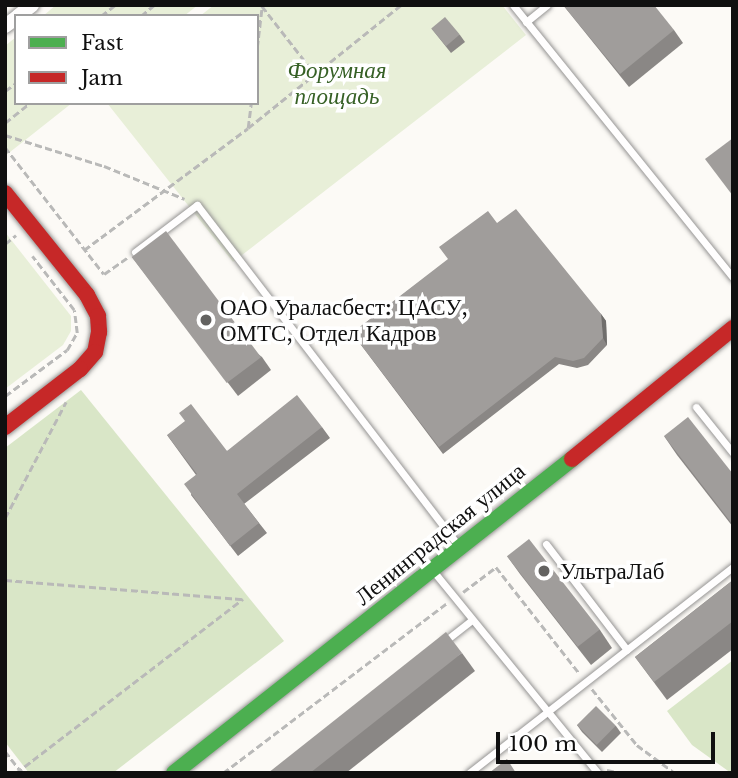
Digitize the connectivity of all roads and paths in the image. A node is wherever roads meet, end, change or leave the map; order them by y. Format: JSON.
{"nodes":[{"id":1,"x":401,"y":5,"type":"edge"},
{"id":2,"x":513,"y":5,"type":"edge"},
{"id":3,"x":547,"y":5,"type":"edge"},
{"id":4,"x":262,"y":6,"type":"edge"},
{"id":5,"x":526,"y":22,"type":"junction"},
{"id":6,"x":259,"y":31,"type":"edge"},
{"id":7,"x":315,"y":74,"type":"junction"},
{"id":8,"x":28,"y":105,"type":"edge"},
{"id":9,"x":251,"y":105,"type":"edge"},
{"id":10,"x":5,"y":123,"type":"edge"},
{"id":11,"x":248,"y":128,"type":"junction"},
{"id":12,"x":5,"y":135,"type":"edge"},
{"id":13,"x":5,"y":147,"type":"edge"},
{"id":14,"x":164,"y":190,"type":"junction"},
{"id":15,"x":5,"y":193,"type":"edge"},
{"id":16,"x":197,"y":205,"type":"junction"},
{"id":17,"x":11,"y":229,"type":"dead end"},
{"id":18,"x":16,"y":235,"type":"junction"},
{"id":19,"x":5,"y":244,"type":"edge"},
{"id":20,"x":84,"y":250,"type":"junction"},
{"id":21,"x":135,"y":252,"type":"joint"},
{"id":22,"x":733,"y":278,"type":"edge"},
{"id":23,"x":733,"y":328,"type":"edge"},
{"id":24,"x":5,"y":396,"type":"edge"},
{"id":25,"x":66,"y":402,"type":"dead end"},
{"id":26,"x":696,"y":407,"type":"dead end"},
{"id":27,"x":5,"y":427,"type":"edge"},
{"id":28,"x":733,"y":453,"type":"edge"},
{"id":29,"x":5,"y":518,"type":"edge"},
{"id":30,"x":546,"y":544,"type":"dead end"},
{"id":31,"x":460,"y":548,"type":"junction"},
{"id":32,"x":733,"y":567,"type":"edge"},
{"id":33,"x":496,"y":568,"type":"dead end"},
{"id":34,"x":434,"y":572,"type":"junction"},
{"id":35,"x":5,"y":580,"type":"edge"},
{"id":36,"x":455,"y":597,"type":"junction"},
{"id":37,"x":472,"y":620,"type":"junction"},
{"id":38,"x":440,"y":645,"type":"edge"},
{"id":39,"x":627,"y":650,"type":"junction"},
{"id":40,"x":547,"y":711,"type":"junction"},
{"id":41,"x":5,"y":751,"type":"edge"},
{"id":42,"x":594,"y":771,"type":"edge"},
{"id":43,"x":19,"y":772,"type":"edge"},
{"id":44,"x":174,"y":773,"type":"edge"},
{"id":45,"x":223,"y":773,"type":"edge"},
{"id":46,"x":469,"y":773,"type":"edge"}],
"edges":[{"from":1,"to":7,"type":"path"},
{"from":2,"to":5,"type":"lane"},
{"from":3,"to":5,"type":"lane"},
{"from":4,"to":6,"type":"path"},
{"from":4,"to":7,"type":"path"},
{"from":5,"to":22,"type":"lane"},
{"from":7,"to":11,"type":"path"},
{"from":8,"to":10,"type":"path"},
{"from":9,"to":11,"type":"path"},
{"from":11,"to":14,"type":"path"},
{"from":12,"to":14,"type":"path"},
{"from":13,"to":20,"type":"path"},
{"from":14,"to":16,"type":"path"},
{"from":14,"to":20,"type":"path"},
{"from":15,"to":27,"type":"street"},
{"from":16,"to":21,"type":"lane"},
{"from":16,"to":31,"type":"lane"},
{"from":17,"to":18,"type":"path"},
{"from":18,"to":19,"type":"path"},
{"from":18,"to":24,"type":"path"},
{"from":20,"to":21,"type":"path"},
{"from":23,"to":31,"type":"street","name":"Ленинградская улица"},
{"from":25,"to":29,"type":"path"},
{"from":26,"to":28,"type":"lane"},
{"from":30,"to":39,"type":"lane"},
{"from":31,"to":34,"type":"street","name":"Ленинградская улица"},
{"from":32,"to":39,"type":"lane"},
{"from":33,"to":36,"type":"path"},
{"from":34,"to":36,"type":"lane"},
{"from":34,"to":44,"type":"street","name":"Ленинградская улица"},
{"from":35,"to":43,"type":"path"},
{"from":36,"to":37,"type":"lane"},
{"from":36,"to":45,"type":"path"},
{"from":37,"to":38,"type":"lane"},
{"from":37,"to":40,"type":"lane"},
{"from":39,"to":40,"type":"lane"},
{"from":40,"to":42,"type":"lane"},
{"from":40,"to":46,"type":"lane"},
{"from":41,"to":43,"type":"path"}]}
